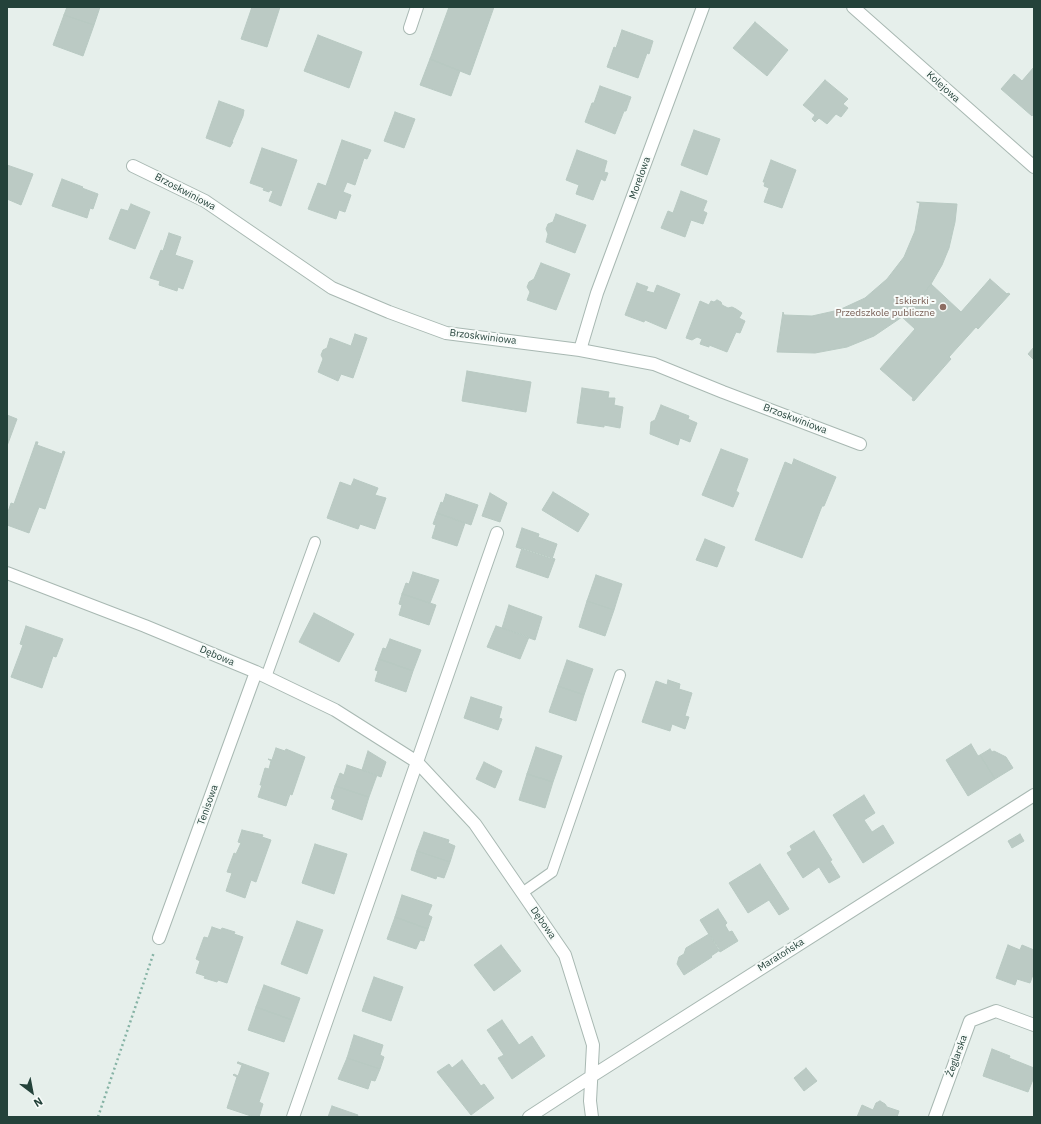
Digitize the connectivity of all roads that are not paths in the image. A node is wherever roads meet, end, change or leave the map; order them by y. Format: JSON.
{"nodes":[{"id":1,"x":418,"y":7,"type":"edge"},
{"id":2,"x":703,"y":7,"type":"edge"},
{"id":3,"x":853,"y":7,"type":"edge"},
{"id":4,"x":410,"y":28,"type":"dead end"},
{"id":5,"x":133,"y":166,"type":"dead end"},
{"id":6,"x":1034,"y":167,"type":"edge"},
{"id":7,"x":580,"y":350,"type":"junction"},
{"id":8,"x":860,"y":444,"type":"dead end"},
{"id":9,"x":498,"y":533,"type":"dead end"},
{"id":10,"x":314,"y":542,"type":"dead end"},
{"id":11,"x":7,"y":573,"type":"edge"},
{"id":12,"x":261,"y":675,"type":"junction"},
{"id":13,"x":620,"y":676,"type":"dead end"},
{"id":14,"x":417,"y":762,"type":"junction"},
{"id":15,"x":1034,"y":795,"type":"edge"},
{"id":16,"x":522,"y":893,"type":"junction"},
{"id":17,"x":159,"y":938,"type":"road end"},
{"id":18,"x":1034,"y":1025,"type":"edge"},
{"id":19,"x":592,"y":1076,"type":"junction"},
{"id":20,"x":293,"y":1117,"type":"edge"},
{"id":21,"x":529,"y":1117,"type":"edge"},
{"id":22,"x":592,"y":1117,"type":"edge"},
{"id":23,"x":935,"y":1117,"type":"edge"}],
"edges":[{"from":1,"to":4,"type":"street"},
{"from":2,"to":7,"type":"street","name":"Morelowa"},
{"from":3,"to":6,"type":"street","name":"Kolejowa"},
{"from":5,"to":7,"type":"street","name":"Brzoskwiniowa"},
{"from":7,"to":8,"type":"street","name":"Brzoskwiniowa"},
{"from":9,"to":14,"type":"street"},
{"from":10,"to":12,"type":"lane"},
{"from":11,"to":12,"type":"street","name":"Dębowa"},
{"from":12,"to":14,"type":"street","name":"Dębowa"},
{"from":12,"to":17,"type":"street","name":"Tenisowa"},
{"from":13,"to":16,"type":"lane"},
{"from":14,"to":16,"type":"street","name":"Dębowa"},
{"from":14,"to":20,"type":"street"},
{"from":15,"to":19,"type":"street","name":"Maratońska"},
{"from":16,"to":19,"type":"street","name":"Dębowa"},
{"from":18,"to":23,"type":"street","name":"Żeglarska"},
{"from":19,"to":21,"type":"street","name":"Maratońska"},
{"from":19,"to":22,"type":"street","name":"Dębowa"}]}
